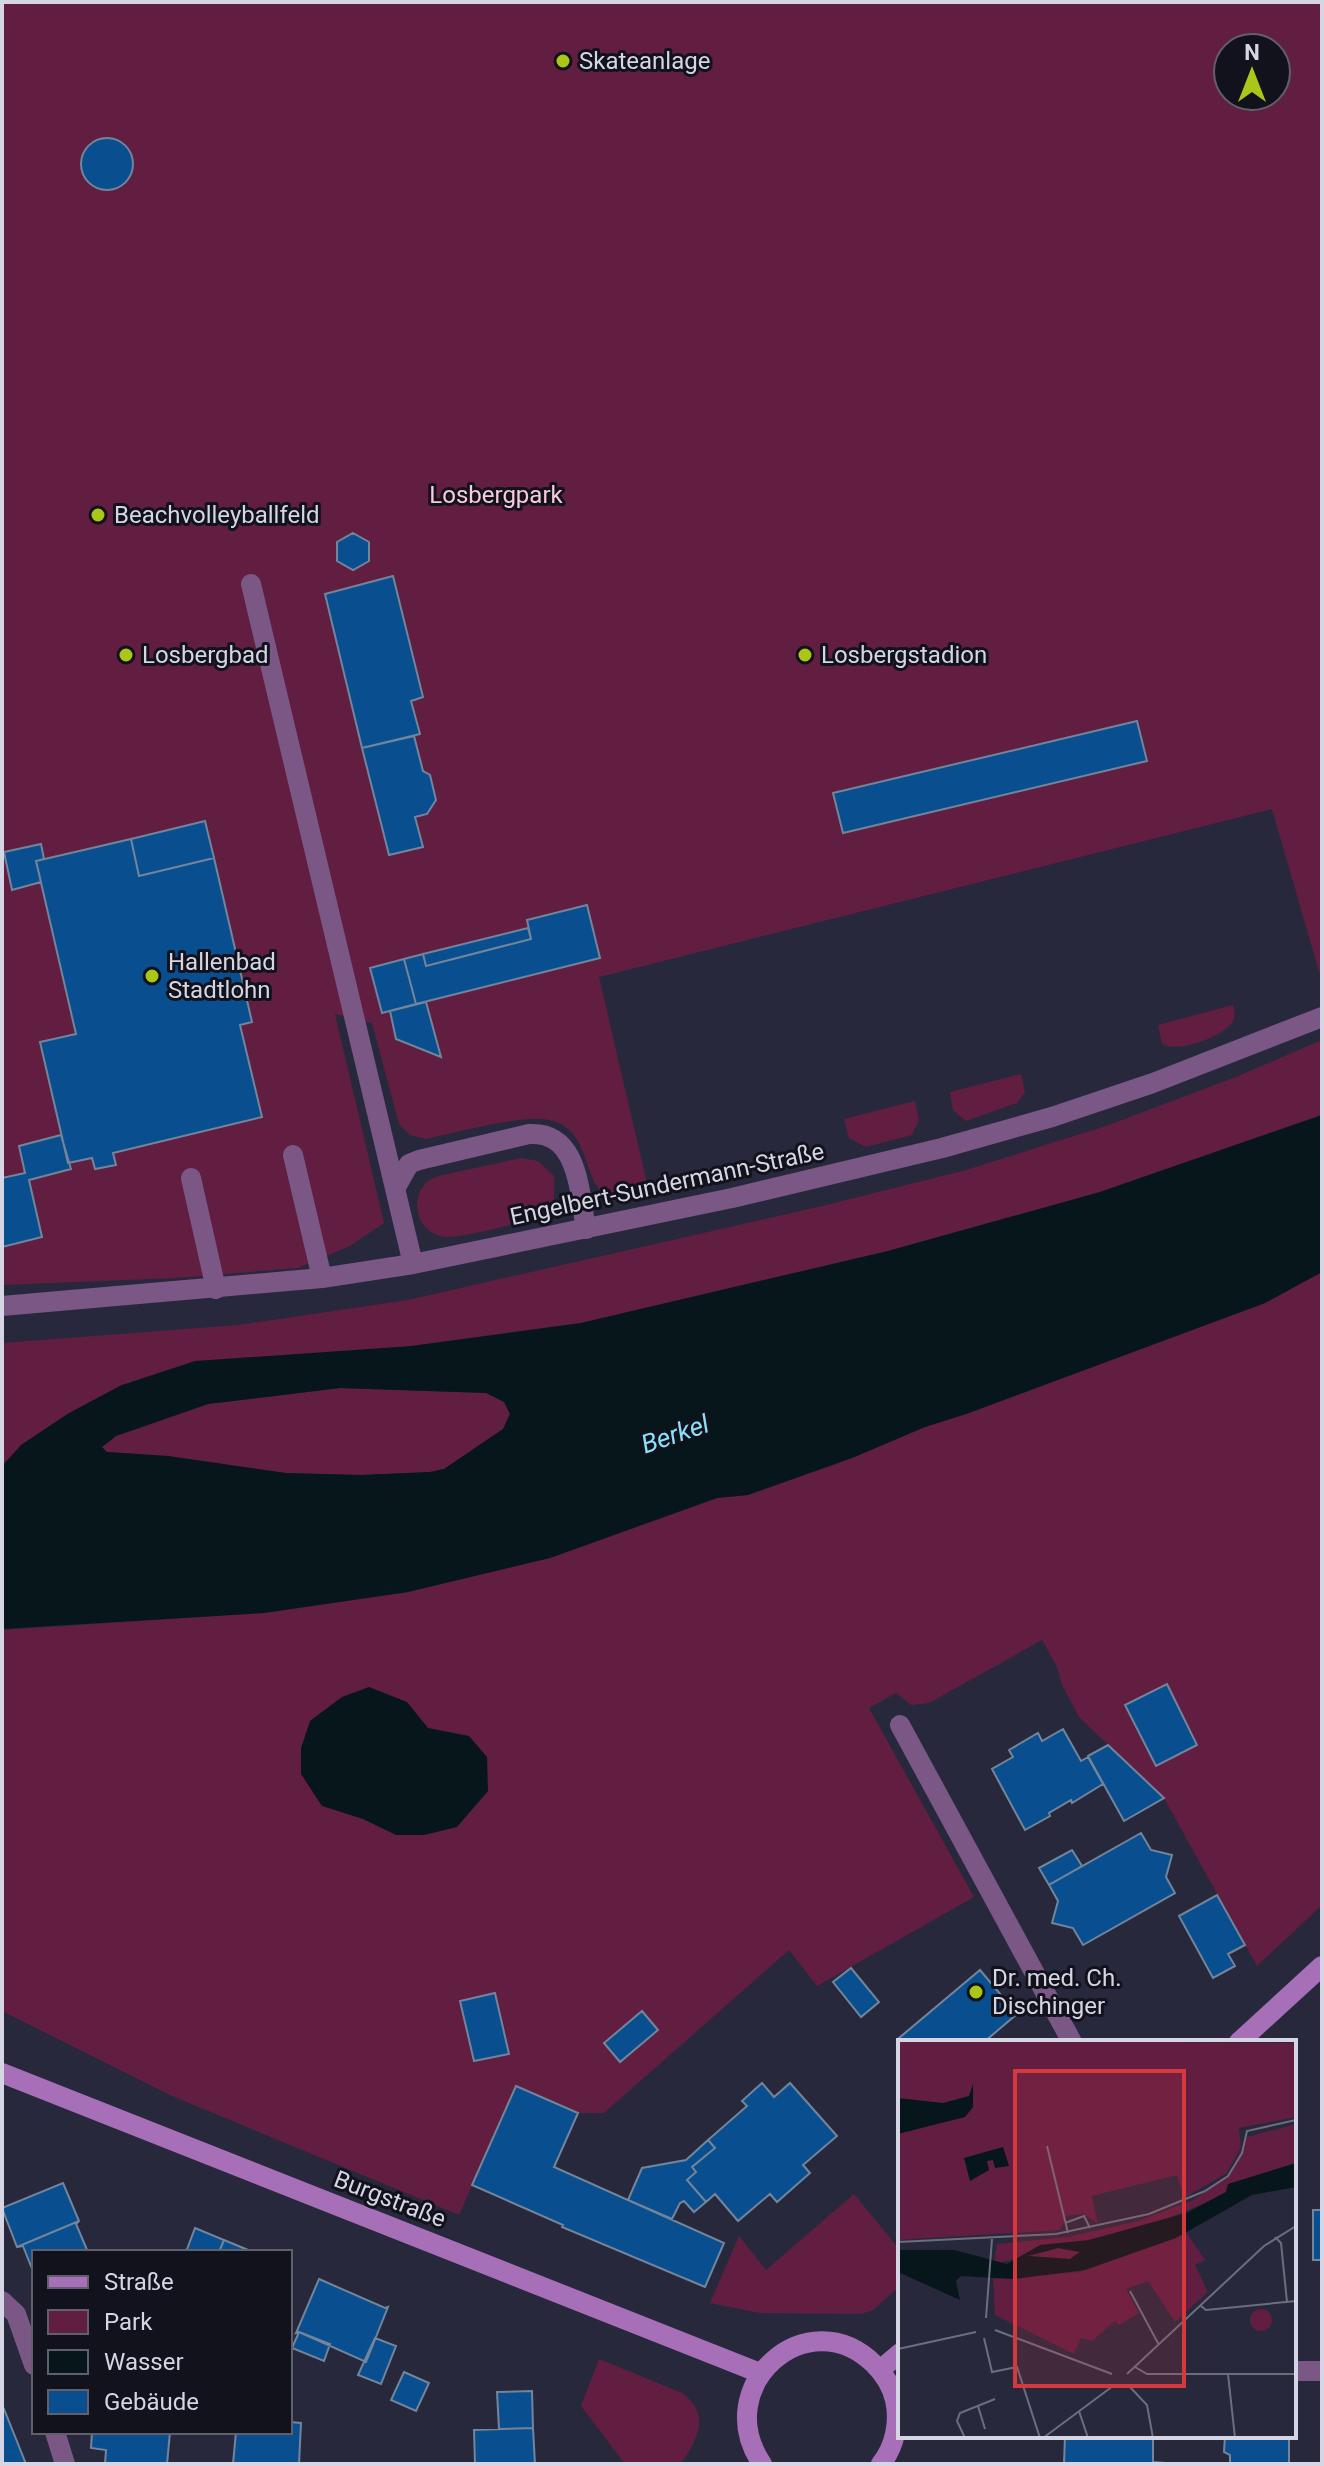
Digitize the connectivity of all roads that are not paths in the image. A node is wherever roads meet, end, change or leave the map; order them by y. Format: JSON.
{"nodes":[{"id":1,"x":251,"y":584,"type":"dead end"},
{"id":2,"x":1322,"y":1017,"type":"edge"},
{"id":3,"x":293,"y":1155,"type":"dead end"},
{"id":4,"x":191,"y":1178,"type":"dead end"},
{"id":5,"x":396,"y":1187,"type":"junction"},
{"id":6,"x":586,"y":1229,"type":"junction"},
{"id":7,"x":413,"y":1264,"type":"junction"},
{"id":8,"x":322,"y":1278,"type":"junction"},
{"id":9,"x":216,"y":1289,"type":"junction"},
{"id":10,"x":2,"y":1306,"type":"edge"},
{"id":11,"x":900,"y":1725,"type":"dead end"},
{"id":12,"x":1322,"y":1966,"type":"edge"},
{"id":13,"x":1071,"y":2040,"type":"edge"},
{"id":14,"x":1241,"y":2040,"type":"edge"},
{"id":15,"x":2,"y":2073,"type":"edge"},
{"id":16,"x":2,"y":2301,"type":"edge"},
{"id":17,"x":898,"y":2355,"type":"edge"},
{"id":18,"x":32,"y":2359,"type":"edge"},
{"id":19,"x":880,"y":2370,"type":"junction"},
{"id":20,"x":1296,"y":2371,"type":"edge"},
{"id":21,"x":1322,"y":2371,"type":"edge"},
{"id":22,"x":760,"y":2373,"type":"junction"},
{"id":23,"x":56,"y":2434,"type":"edge"},
{"id":24,"x":888,"y":2462,"type":"edge"},
{"id":25,"x":65,"y":2464,"type":"edge"},
{"id":26,"x":762,"y":2464,"type":"edge"}],
"edges":[{"from":1,"to":5,"type":"street"},
{"from":2,"to":6,"type":"street","name":"Engelbert-Sundermann-Straße"},
{"from":3,"to":8,"type":"street"},
{"from":4,"to":9,"type":"street"},
{"from":5,"to":6,"type":"street"},
{"from":5,"to":7,"type":"street"},
{"from":6,"to":7,"type":"street","name":"Engelbert-Sundermann-Straße"},
{"from":7,"to":8,"type":"street","name":"Engelbert-Sundermann-Straße"},
{"from":8,"to":9,"type":"street","name":"Engelbert-Sundermann-Straße"},
{"from":9,"to":10,"type":"street","name":"Engelbert-Sundermann-Straße"},
{"from":11,"to":13,"type":"street"},
{"from":12,"to":14,"type":"main road"},
{"from":15,"to":22,"type":"main road","name":"Burgstraße"},
{"from":16,"to":18,"type":"street"},
{"from":17,"to":19,"type":"main road"},
{"from":19,"to":22,"type":"main road"},
{"from":19,"to":24,"type":"main road"},
{"from":20,"to":21,"type":"street"},
{"from":22,"to":26,"type":"main road"},
{"from":23,"to":25,"type":"street"}]}
